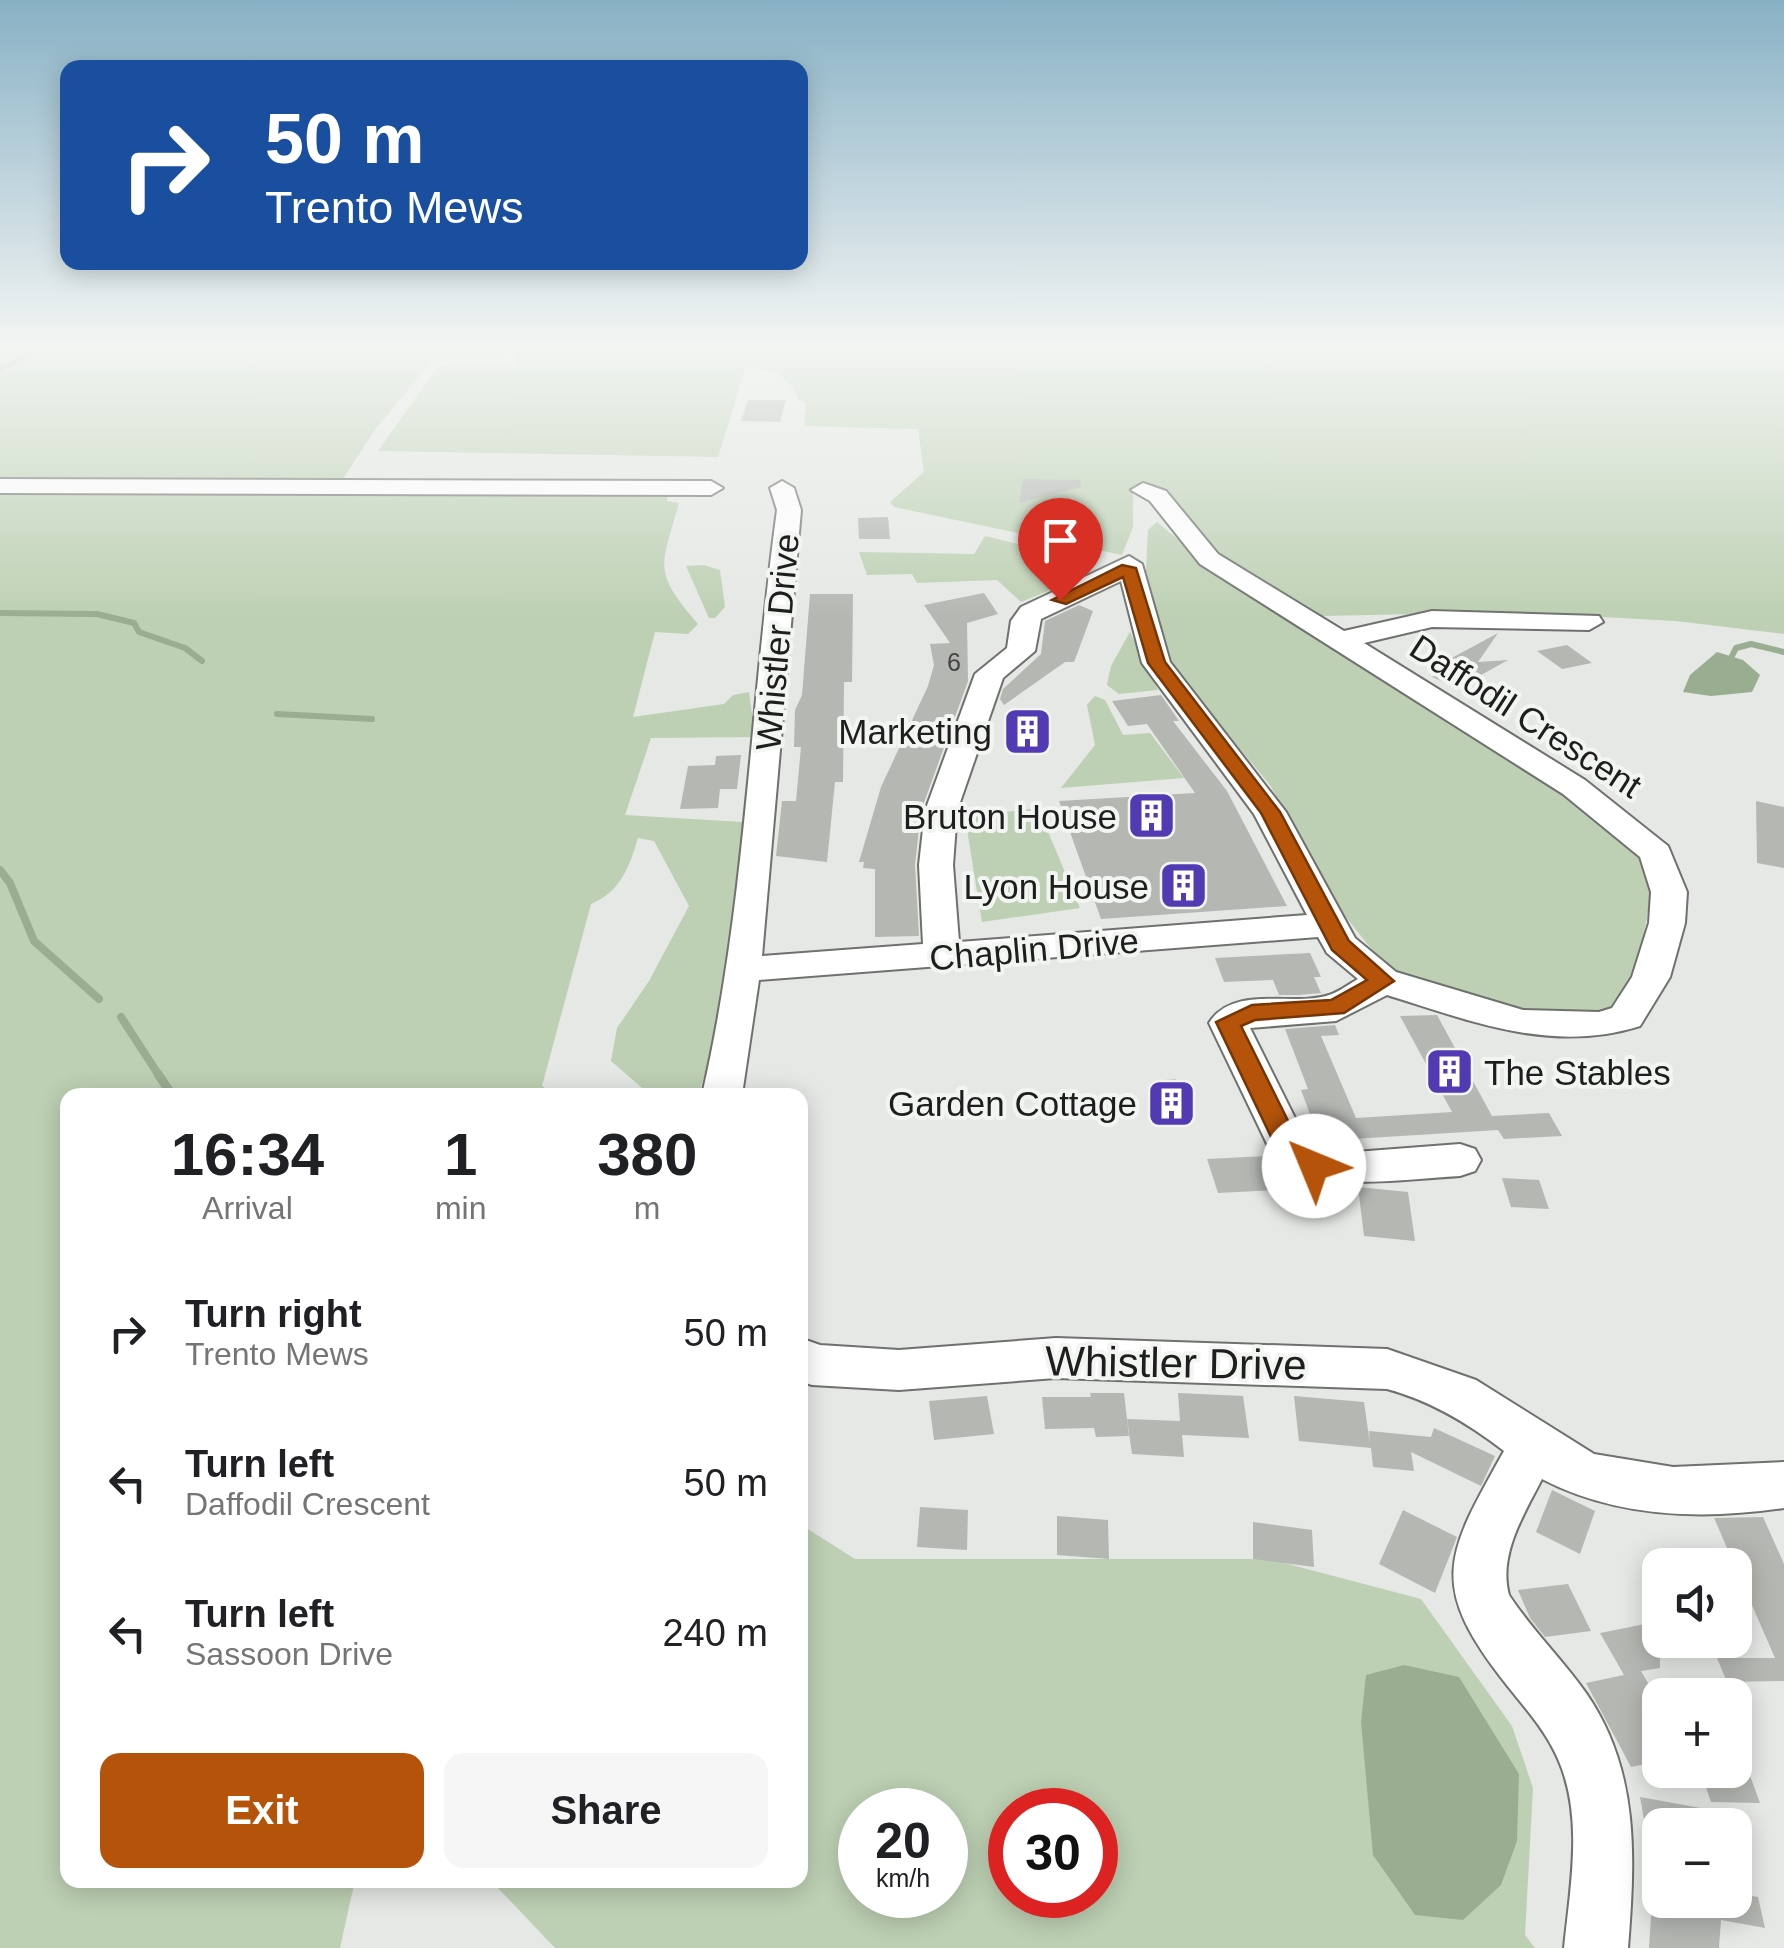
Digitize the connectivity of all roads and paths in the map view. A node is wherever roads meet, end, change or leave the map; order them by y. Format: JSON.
{"nodes":[{"id":1,"x":0,"y":486,"type":"edge"},
{"id":2,"x":711,"y":488,"type":"dead end"},
{"id":3,"x":782,"y":488,"type":"dead end"},
{"id":4,"x":1143,"y":490,"type":"dead end"},
{"id":5,"x":1588,"y":622,"type":"dead end"},
{"id":6,"x":1337,"y":642,"type":"junction"},
{"id":7,"x":1328,"y":925,"type":"junction"},
{"id":8,"x":942,"y":957,"type":"junction"},
{"id":9,"x":740,"y":970,"type":"junction"},
{"id":10,"x":1383,"y":981,"type":"junction"},
{"id":11,"x":724,"y":1088,"type":"edge"},
{"id":12,"x":1460,"y":1160,"type":"dead end"},
{"id":13,"x":808,"y":1363,"type":"edge"},
{"id":14,"x":1533,"y":1446,"type":"junction"},
{"id":15,"x":1784,"y":1486,"type":"edge"},
{"id":16,"x":1596,"y":1948,"type":"edge"}],
"edges":[{"from":1,"to":2,"type":"street"},
{"from":3,"to":9,"type":"street","name":"Whistler Drive"},
{"from":4,"to":6,"type":"street","name":"Daffodil Crescent"},
{"from":5,"to":6,"type":"street"},
{"from":6,"to":10,"type":"street","name":"Daffodil Crescent"},
{"from":7,"to":8,"type":"street","name":"Chaplin Drive"},
{"from":7,"to":8,"type":"street","name":"Daffodil Crescent"},
{"from":7,"to":10,"type":"street","name":"Daffodil Crescent"},
{"from":8,"to":9,"type":"street","name":"Chaplin Drive"},
{"from":9,"to":11,"type":"street","name":"Whistler Drive"},
{"from":10,"to":12,"type":"street"},
{"from":13,"to":14,"type":"street","name":"Whistler Drive"},
{"from":14,"to":15,"type":"street","name":"Whistler Drive"},
{"from":14,"to":16,"type":"street"}]}
